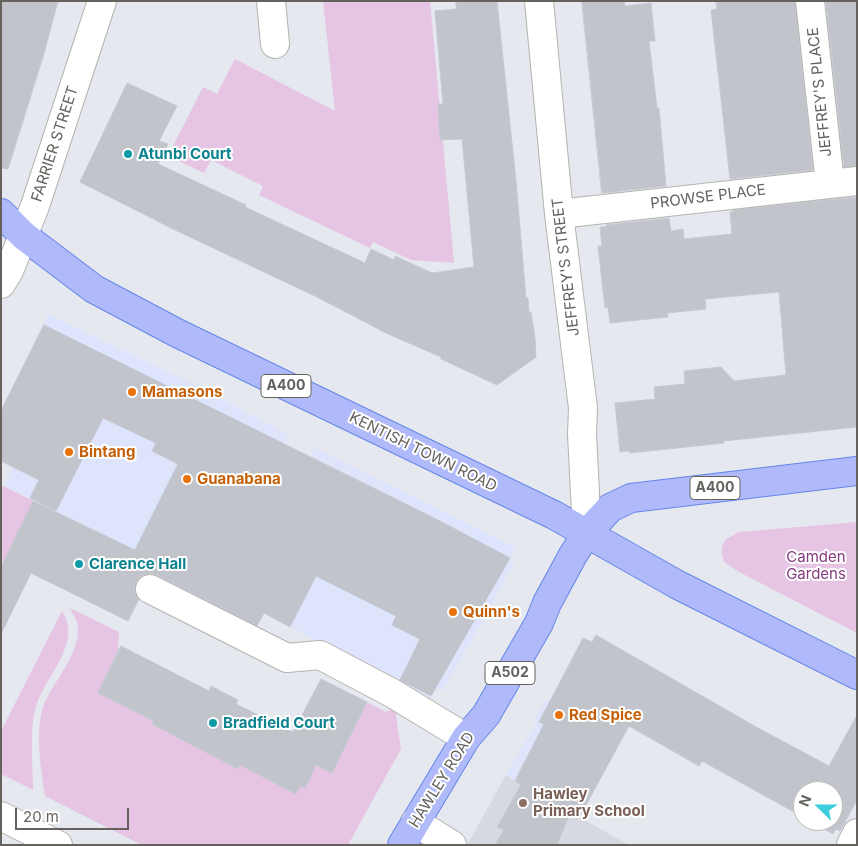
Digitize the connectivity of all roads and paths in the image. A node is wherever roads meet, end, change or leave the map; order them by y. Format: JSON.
{"nodes":[{"id":1,"x":102,"y":1,"type":"edge"},
{"id":2,"x":271,"y":1,"type":"edge"},
{"id":3,"x":539,"y":1,"type":"edge"},
{"id":4,"x":810,"y":1,"type":"edge"},
{"id":5,"x":275,"y":44,"type":"dead end"},
{"id":6,"x":857,"y":181,"type":"edge"},
{"id":7,"x":830,"y":184,"type":"junction"},
{"id":8,"x":1,"y":213,"type":"edge"},
{"id":9,"x":559,"y":214,"type":"junction"},
{"id":10,"x":24,"y":236,"type":"junction"},
{"id":11,"x":1,"y":284,"type":"edge"},
{"id":12,"x":857,"y":472,"type":"edge"},
{"id":13,"x":587,"y":533,"type":"junction"},
{"id":14,"x":150,"y":589,"type":"dead end"},
{"id":15,"x":857,"y":675,"type":"edge"},
{"id":16,"x":466,"y":738,"type":"junction"},
{"id":17,"x":1,"y":816,"type":"edge"},
{"id":18,"x":415,"y":822,"type":"junction"},
{"id":19,"x":857,"y":833,"type":"edge"},
{"id":20,"x":58,"y":845,"type":"edge"},
{"id":21,"x":402,"y":845,"type":"edge"},
{"id":22,"x":452,"y":845,"type":"edge"},
{"id":23,"x":850,"y":845,"type":"edge"}],
"edges":[{"from":1,"to":10,"type":"street","name":"FARRIER STREET"},
{"from":2,"to":5,"type":"street"},
{"from":3,"to":9,"type":"street","name":"JEFFREY'S STREET"},
{"from":4,"to":7,"type":"street","name":"JEFFREY'S PLACE"},
{"from":6,"to":7,"type":"street","name":"PROWSE PLACE"},
{"from":7,"to":9,"type":"street","name":"PROWSE PLACE"},
{"from":8,"to":10,"type":"main road","name":"KENTISH TOWN ROAD","number":"A400"},
{"from":9,"to":13,"type":"street","name":"JEFFREY'S STREET"},
{"from":10,"to":11,"type":"street","name":"FARRIER STREET"},
{"from":10,"to":13,"type":"main road","name":"KENTISH TOWN ROAD","number":"A400"},
{"from":12,"to":13,"type":"main road","number":"A400"},
{"from":13,"to":15,"type":"main road","name":"KENTISH TOWN ROAD","number":"A400"},
{"from":13,"to":16,"type":"main road","name":"HAWLEY ROAD","number":"A502"},
{"from":14,"to":16,"type":"street"},
{"from":16,"to":18,"type":"main road","name":"HAWLEY ROAD","number":"A502"},
{"from":17,"to":20,"type":"street"},
{"from":18,"to":21,"type":"main road","name":"HAWLEY ROAD","number":"A502"},
{"from":18,"to":22,"type":"street"},
{"from":19,"to":23,"type":"street"}]}
